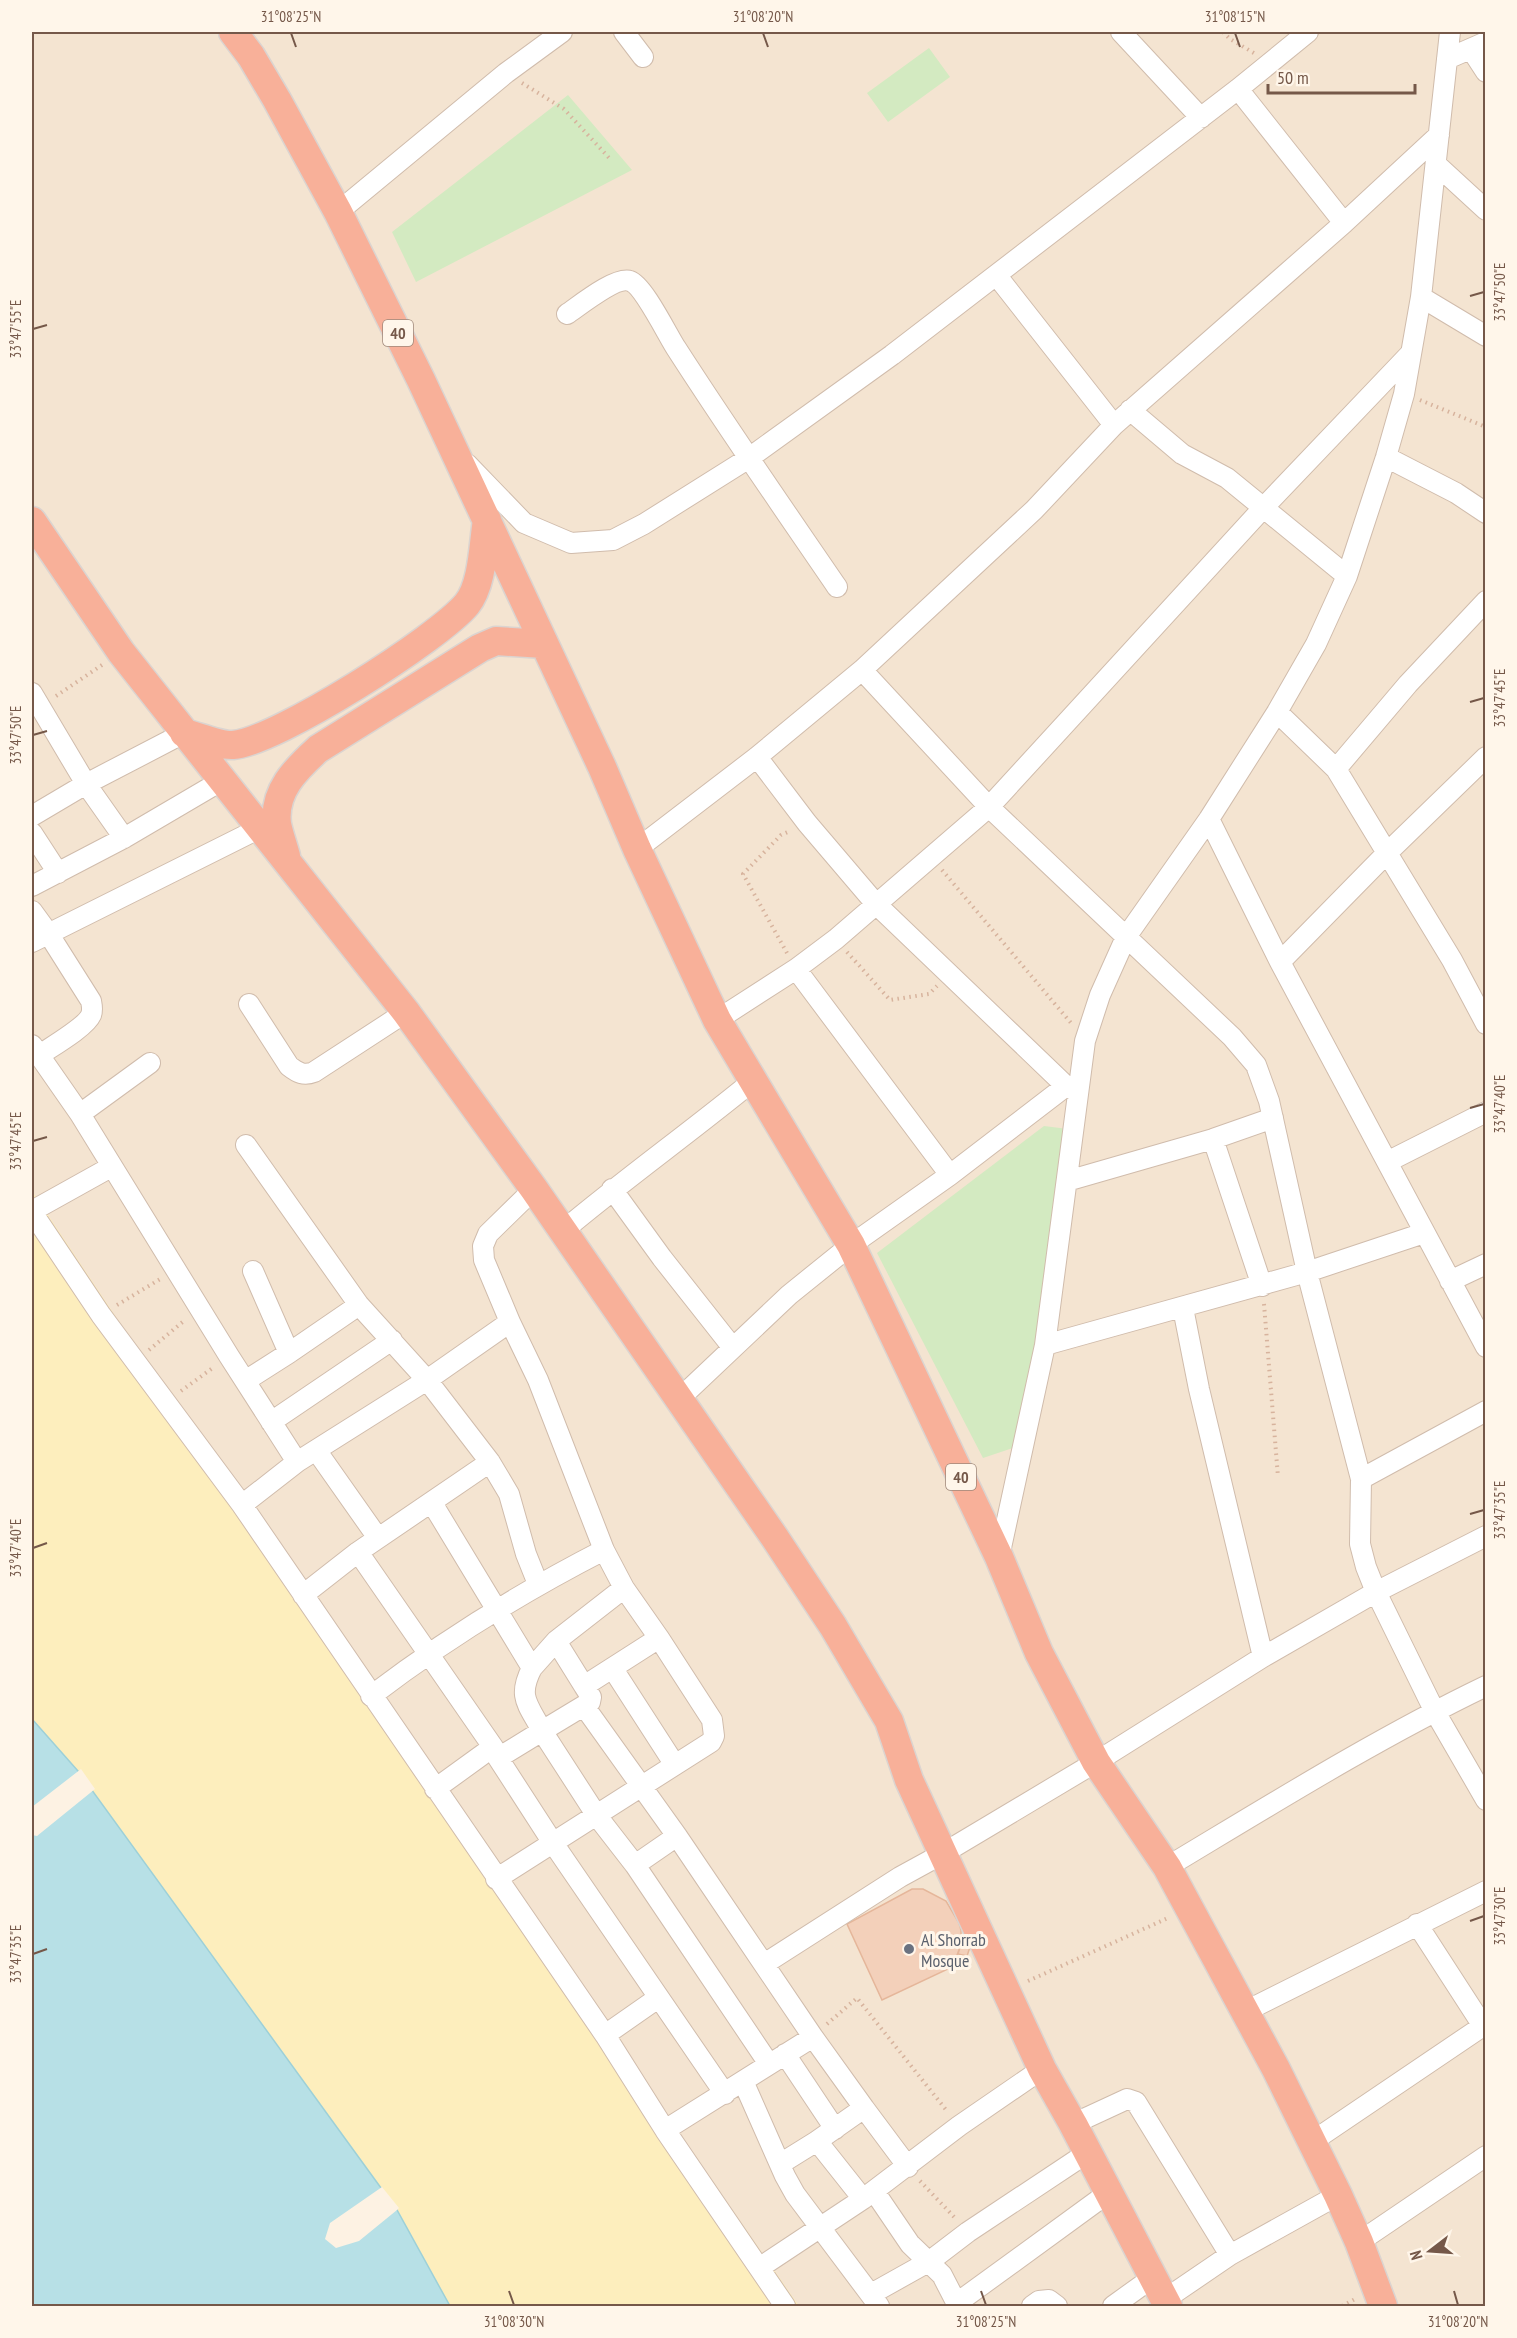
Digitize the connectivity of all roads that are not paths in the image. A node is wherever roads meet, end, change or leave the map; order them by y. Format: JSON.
{"nodes":[{"id":1,"x":233,"y":32,"type":"edge"},
{"id":2,"x":562,"y":32,"type":"edge"},
{"id":3,"x":624,"y":32,"type":"edge"},
{"id":4,"x":1121,"y":32,"type":"edge"},
{"id":5,"x":1308,"y":32,"type":"edge"},
{"id":6,"x":1450,"y":32,"type":"edge"},
{"id":7,"x":1478,"y":45,"type":"edge"},
{"id":8,"x":644,"y":57,"type":"dead end"},
{"id":9,"x":1447,"y":59,"type":"junction"},
{"id":10,"x":1485,"y":72,"type":"edge"},
{"id":11,"x":1238,"y":89,"type":"junction"},
{"id":12,"x":1201,"y":118,"type":"junction"},
{"id":13,"x":1439,"y":135,"type":"junction"},
{"id":14,"x":1437,"y":165,"type":"junction"},
{"id":15,"x":1485,"y":210,"type":"edge"},
{"id":16,"x":338,"y":212,"type":"junction"},
{"id":17,"x":1344,"y":223,"type":"junction"},
{"id":18,"x":997,"y":276,"type":"junction"},
{"id":19,"x":1421,"y":297,"type":"junction"},
{"id":20,"x":567,"y":314,"type":"dead end"},
{"id":21,"x":1485,"y":336,"type":"edge"},
{"id":22,"x":1410,"y":354,"type":"junction"},
{"id":23,"x":1130,"y":410,"type":"junction"},
{"id":24,"x":1114,"y":425,"type":"junction"},
{"id":25,"x":458,"y":454,"type":"junction"},
{"id":26,"x":1386,"y":457,"type":"junction"},
{"id":27,"x":749,"y":458,"type":"junction"},
{"id":28,"x":1264,"y":507,"type":"junction"},
{"id":29,"x":1485,"y":513,"type":"edge"},
{"id":30,"x":487,"y":520,"type":"junction"},
{"id":31,"x":32,"y":521,"type":"edge"},
{"id":32,"x":1347,"y":576,"type":"junction"},
{"id":33,"x":837,"y":587,"type":"dead end"},
{"id":34,"x":1485,"y":601,"type":"edge"},
{"id":35,"x":544,"y":644,"type":"junction"},
{"id":36,"x":862,"y":670,"type":"junction"},
{"id":37,"x":36,"y":699,"type":"edge"},
{"id":38,"x":1277,"y":712,"type":"junction"},
{"id":39,"x":184,"y":733,"type":"junction"},
{"id":40,"x":757,"y":757,"type":"junction"},
{"id":41,"x":1485,"y":757,"type":"edge"},
{"id":42,"x":1336,"y":769,"type":"junction"},
{"id":43,"x":221,"y":780,"type":"junction"},
{"id":44,"x":86,"y":783,"type":"junction"},
{"id":45,"x":989,"y":807,"type":"junction"},
{"id":46,"x":32,"y":816,"type":"edge"},
{"id":47,"x":1209,"y":819,"type":"junction"},
{"id":48,"x":260,"y":828,"type":"junction"},
{"id":49,"x":32,"y":833,"type":"edge"},
{"id":50,"x":124,"y":838,"type":"junction"},
{"id":51,"x":637,"y":849,"type":"junction"},
{"id":52,"x":1386,"y":854,"type":"junction"},
{"id":53,"x":290,"y":869,"type":"junction"},
{"id":54,"x":58,"y":873,"type":"junction"},
{"id":55,"x":32,"y":886,"type":"edge"},
{"id":56,"x":876,"y":904,"type":"junction"},
{"id":57,"x":32,"y":911,"type":"edge"},
{"id":58,"x":40,"y":937,"type":"edge"},
{"id":59,"x":1126,"y":938,"type":"junction"},
{"id":60,"x":1280,"y":962,"type":"junction"},
{"id":61,"x":796,"y":969,"type":"junction"},
{"id":62,"x":249,"y":1004,"type":"dead end"},
{"id":63,"x":406,"y":1012,"type":"junction"},
{"id":64,"x":717,"y":1020,"type":"junction"},
{"id":65,"x":1485,"y":1024,"type":"edge"},
{"id":66,"x":35,"y":1051,"type":"edge"},
{"id":67,"x":150,"y":1063,"type":"dead end"},
{"id":68,"x":754,"y":1080,"type":"junction"},
{"id":69,"x":1072,"y":1090,"type":"junction"},
{"id":70,"x":1485,"y":1112,"type":"edge"},
{"id":71,"x":80,"y":1114,"type":"junction"},
{"id":72,"x":1273,"y":1118,"type":"junction"},
{"id":73,"x":1213,"y":1139,"type":"junction"},
{"id":74,"x":246,"y":1145,"type":"dead end"},
{"id":75,"x":1387,"y":1162,"type":"junction"},
{"id":76,"x":111,"y":1167,"type":"junction"},
{"id":77,"x":950,"y":1175,"type":"junction"},
{"id":78,"x":1067,"y":1181,"type":"junction"},
{"id":79,"x":534,"y":1189,"type":"junction"},
{"id":80,"x":612,"y":1189,"type":"junction"},
{"id":81,"x":32,"y":1211,"type":"edge"},
{"id":82,"x":564,"y":1230,"type":"junction"},
{"id":83,"x":1424,"y":1233,"type":"junction"},
{"id":84,"x":851,"y":1245,"type":"junction"},
{"id":85,"x":1485,"y":1264,"type":"edge"},
{"id":86,"x":253,"y":1271,"type":"dead end"},
{"id":87,"x":1307,"y":1272,"type":"junction"},
{"id":88,"x":1450,"y":1281,"type":"junction"},
{"id":89,"x":1262,"y":1286,"type":"junction"},
{"id":90,"x":359,"y":1305,"type":"junction"},
{"id":91,"x":1183,"y":1308,"type":"junction"},
{"id":92,"x":510,"y":1322,"type":"junction"},
{"id":93,"x":392,"y":1340,"type":"junction"},
{"id":94,"x":1045,"y":1345,"type":"junction"},
{"id":95,"x":1485,"y":1347,"type":"edge"},
{"id":96,"x":733,"y":1348,"type":"junction"},
{"id":97,"x":289,"y":1353,"type":"junction"},
{"id":98,"x":428,"y":1380,"type":"junction"},
{"id":99,"x":245,"y":1381,"type":"junction"},
{"id":100,"x":678,"y":1400,"type":"junction"},
{"id":101,"x":1485,"y":1411,"type":"edge"},
{"id":102,"x":271,"y":1422,"type":"junction"},
{"id":103,"x":316,"y":1450,"type":"junction"},
{"id":104,"x":297,"y":1462,"type":"junction"},
{"id":105,"x":490,"y":1462,"type":"junction"},
{"id":106,"x":1361,"y":1479,"type":"junction"},
{"id":107,"x":432,"y":1503,"type":"junction"},
{"id":108,"x":242,"y":1505,"type":"junction"},
{"id":109,"x":1485,"y":1536,"type":"edge"},
{"id":110,"x":378,"y":1538,"type":"junction"},
{"id":111,"x":604,"y":1550,"type":"junction"},
{"id":112,"x":358,"y":1552,"type":"junction"},
{"id":113,"x":999,"y":1557,"type":"junction"},
{"id":114,"x":537,"y":1584,"type":"junction"},
{"id":115,"x":624,"y":1588,"type":"junction"},
{"id":116,"x":1376,"y":1592,"type":"junction"},
{"id":117,"x":303,"y":1595,"type":"junction"},
{"id":118,"x":497,"y":1608,"type":"junction"},
{"id":119,"x":659,"y":1638,"type":"junction"},
{"id":120,"x":556,"y":1641,"type":"junction"},
{"id":121,"x":427,"y":1653,"type":"junction"},
{"id":122,"x":1263,"y":1657,"type":"junction"},
{"id":123,"x":532,"y":1668,"type":"junction"},
{"id":124,"x":613,"y":1669,"type":"junction"},
{"id":125,"x":584,"y":1686,"type":"junction"},
{"id":126,"x":1485,"y":1686,"type":"edge"},
{"id":127,"x":371,"y":1696,"type":"junction"},
{"id":128,"x":584,"y":1706,"type":"junction"},
{"id":129,"x":1434,"y":1710,"type":"junction"},
{"id":130,"x":542,"y":1731,"type":"junction"},
{"id":131,"x":496,"y":1752,"type":"junction"},
{"id":132,"x":1096,"y":1762,"type":"junction"},
{"id":133,"x":675,"y":1765,"type":"junction"},
{"id":134,"x":640,"y":1787,"type":"junction"},
{"id":135,"x":435,"y":1789,"type":"junction"},
{"id":136,"x":1485,"y":1800,"type":"edge"},
{"id":137,"x":597,"y":1816,"type":"junction"},
{"id":138,"x":677,"y":1836,"type":"junction"},
{"id":139,"x":553,"y":1843,"type":"junction"},
{"id":140,"x":942,"y":1854,"type":"junction"},
{"id":141,"x":635,"y":1864,"type":"junction"},
{"id":142,"x":1167,"y":1867,"type":"junction"},
{"id":143,"x":496,"y":1879,"type":"junction"},
{"id":144,"x":1485,"y":1891,"type":"edge"},
{"id":145,"x":1418,"y":1924,"type":"junction"},
{"id":146,"x":764,"y":1964,"type":"junction"},
{"id":147,"x":658,"y":1998,"type":"junction"},
{"id":148,"x":1244,"y":2012,"type":"junction"},
{"id":149,"x":1484,"y":2025,"type":"edge"},
{"id":150,"x":605,"y":2035,"type":"junction"},
{"id":151,"x":813,"y":2037,"type":"junction"},
{"id":152,"x":777,"y":2059,"type":"junction"},
{"id":153,"x":1042,"y":2069,"type":"junction"},
{"id":154,"x":743,"y":2081,"type":"junction"},
{"id":155,"x":725,"y":2094,"type":"junction"},
{"id":156,"x":864,"y":2108,"type":"junction"},
{"id":157,"x":1073,"y":2124,"type":"junction"},
{"id":158,"x":835,"y":2129,"type":"junction"},
{"id":159,"x":665,"y":2130,"type":"junction"},
{"id":160,"x":817,"y":2141,"type":"junction"},
{"id":161,"x":1312,"y":2141,"type":"junction"},
{"id":162,"x":1087,"y":2153,"type":"junction"},
{"id":163,"x":1485,"y":2156,"type":"edge"},
{"id":164,"x":780,"y":2164,"type":"junction"},
{"id":165,"x":908,"y":2167,"type":"junction"},
{"id":166,"x":1108,"y":2193,"type":"junction"},
{"id":167,"x":868,"y":2195,"type":"junction"},
{"id":168,"x":1338,"y":2195,"type":"junction"},
{"id":169,"x":820,"y":2228,"type":"junction"},
{"id":170,"x":1359,"y":2242,"type":"junction"},
{"id":171,"x":1230,"y":2255,"type":"junction"},
{"id":172,"x":930,"y":2261,"type":"junction"},
{"id":173,"x":759,"y":2268,"type":"junction"},
{"id":174,"x":1161,"y":2295,"type":"edge"},
{"id":175,"x":875,"y":2300,"type":"edge"},
{"id":176,"x":958,"y":2305,"type":"edge"},
{"id":177,"x":785,"y":2307,"type":"edge"},
{"id":178,"x":1032,"y":2307,"type":"edge"},
{"id":179,"x":1057,"y":2307,"type":"edge"},
{"id":180,"x":1113,"y":2307,"type":"edge"},
{"id":181,"x":1383,"y":2307,"type":"edge"}],
"edges":[{"from":1,"to":16,"type":"highway","number":"40"},
{"from":2,"to":16,"type":"street"},
{"from":3,"to":8,"type":"street"},
{"from":4,"to":12,"type":"street"},
{"from":5,"to":11,"type":"street"},
{"from":6,"to":9,"type":"street"},
{"from":7,"to":9,"type":"street"},
{"from":7,"to":10,"type":"street"},
{"from":9,"to":13,"type":"street"},
{"from":11,"to":12,"type":"street"},
{"from":11,"to":17,"type":"street"},
{"from":12,"to":18,"type":"street"},
{"from":13,"to":14,"type":"street"},
{"from":13,"to":17,"type":"street"},
{"from":14,"to":15,"type":"street"},
{"from":14,"to":19,"type":"street"},
{"from":16,"to":25,"type":"highway","number":"40"},
{"from":17,"to":23,"type":"street"},
{"from":18,"to":24,"type":"street"},
{"from":18,"to":27,"type":"street"},
{"from":19,"to":21,"type":"street"},
{"from":19,"to":22,"type":"street"},
{"from":20,"to":27,"type":"street"},
{"from":22,"to":26,"type":"street"},
{"from":22,"to":28,"type":"street"},
{"from":23,"to":24,"type":"street"},
{"from":23,"to":28,"type":"street"},
{"from":24,"to":36,"type":"street"},
{"from":25,"to":27,"type":"street"},
{"from":25,"to":30,"type":"highway","number":"40"},
{"from":26,"to":29,"type":"street"},
{"from":26,"to":32,"type":"street"},
{"from":27,"to":33,"type":"street"},
{"from":28,"to":32,"type":"street"},
{"from":28,"to":45,"type":"street"},
{"from":30,"to":35,"type":"highway","number":"40"},
{"from":30,"to":39,"type":"highway"},
{"from":31,"to":39,"type":"highway"},
{"from":32,"to":38,"type":"street"},
{"from":34,"to":42,"type":"street"},
{"from":35,"to":51,"type":"highway","number":"40"},
{"from":35,"to":53,"type":"highway"},
{"from":36,"to":40,"type":"street"},
{"from":36,"to":45,"type":"street"},
{"from":37,"to":44,"type":"street"},
{"from":38,"to":42,"type":"street"},
{"from":38,"to":47,"type":"street"},
{"from":39,"to":43,"type":"highway"},
{"from":39,"to":44,"type":"street"},
{"from":40,"to":51,"type":"street"},
{"from":40,"to":56,"type":"street"},
{"from":41,"to":52,"type":"street"},
{"from":42,"to":52,"type":"street"},
{"from":43,"to":48,"type":"highway"},
{"from":43,"to":50,"type":"street"},
{"from":44,"to":46,"type":"street"},
{"from":44,"to":50,"type":"street"},
{"from":45,"to":56,"type":"street"},
{"from":45,"to":59,"type":"street"},
{"from":47,"to":59,"type":"street"},
{"from":47,"to":60,"type":"street"},
{"from":48,"to":53,"type":"highway"},
{"from":48,"to":58,"type":"street"},
{"from":49,"to":54,"type":"street"},
{"from":50,"to":54,"type":"street"},
{"from":51,"to":64,"type":"highway","number":"40"},
{"from":52,"to":60,"type":"street"},
{"from":52,"to":65,"type":"street"},
{"from":53,"to":63,"type":"highway"},
{"from":54,"to":55,"type":"street"},
{"from":56,"to":61,"type":"street"},
{"from":56,"to":69,"type":"street"},
{"from":57,"to":58,"type":"street"},
{"from":58,"to":66,"type":"street"},
{"from":59,"to":69,"type":"street"},
{"from":59,"to":72,"type":"street"},
{"from":60,"to":75,"type":"street"},
{"from":61,"to":64,"type":"street"},
{"from":61,"to":77,"type":"street"},
{"from":62,"to":63,"type":"street"},
{"from":63,"to":79,"type":"highway"},
{"from":64,"to":68,"type":"highway","number":"40"},
{"from":66,"to":71,"type":"street"},
{"from":67,"to":71,"type":"street"},
{"from":68,"to":80,"type":"street"},
{"from":68,"to":84,"type":"highway","number":"40"},
{"from":69,"to":77,"type":"street"},
{"from":69,"to":78,"type":"street"},
{"from":70,"to":75,"type":"street"},
{"from":71,"to":76,"type":"street"},
{"from":72,"to":73,"type":"street"},
{"from":72,"to":87,"type":"street"},
{"from":73,"to":78,"type":"street"},
{"from":73,"to":89,"type":"street"},
{"from":74,"to":90,"type":"street"},
{"from":75,"to":83,"type":"street"},
{"from":76,"to":81,"type":"street"},
{"from":76,"to":99,"type":"street"},
{"from":77,"to":84,"type":"street"},
{"from":78,"to":94,"type":"street"},
{"from":79,"to":82,"type":"highway"},
{"from":79,"to":92,"type":"street"},
{"from":80,"to":82,"type":"street"},
{"from":80,"to":96,"type":"street"},
{"from":81,"to":108,"type":"street"},
{"from":82,"to":100,"type":"highway"},
{"from":83,"to":87,"type":"street"},
{"from":83,"to":88,"type":"street"},
{"from":84,"to":96,"type":"street"},
{"from":84,"to":113,"type":"highway","number":"40"},
{"from":85,"to":88,"type":"street"},
{"from":86,"to":97,"type":"street"},
{"from":87,"to":89,"type":"street"},
{"from":87,"to":106,"type":"street"},
{"from":88,"to":95,"type":"street"},
{"from":89,"to":91,"type":"street"},
{"from":90,"to":93,"type":"street"},
{"from":90,"to":97,"type":"street"},
{"from":91,"to":94,"type":"street"},
{"from":91,"to":122,"type":"street"},
{"from":92,"to":98,"type":"street"},
{"from":92,"to":111,"type":"street"},
{"from":93,"to":98,"type":"street"},
{"from":93,"to":102,"type":"street"},
{"from":94,"to":113,"type":"street"},
{"from":96,"to":100,"type":"street"},
{"from":97,"to":99,"type":"street"},
{"from":98,"to":103,"type":"street"},
{"from":98,"to":105,"type":"street"},
{"from":99,"to":102,"type":"street"},
{"from":100,"to":140,"type":"highway"},
{"from":101,"to":106,"type":"street"},
{"from":102,"to":104,"type":"street"},
{"from":103,"to":104,"type":"street"},
{"from":103,"to":110,"type":"street"},
{"from":104,"to":108,"type":"street"},
{"from":105,"to":107,"type":"street"},
{"from":105,"to":114,"type":"street"},
{"from":106,"to":116,"type":"street"},
{"from":107,"to":110,"type":"street"},
{"from":107,"to":118,"type":"street"},
{"from":108,"to":117,"type":"street"},
{"from":109,"to":116,"type":"street"},
{"from":110,"to":112,"type":"street"},
{"from":111,"to":114,"type":"street"},
{"from":111,"to":115,"type":"street"},
{"from":112,"to":117,"type":"street"},
{"from":112,"to":121,"type":"street"},
{"from":113,"to":132,"type":"highway","number":"40"},
{"from":114,"to":118,"type":"street"},
{"from":115,"to":119,"type":"street"},
{"from":115,"to":120,"type":"street"},
{"from":116,"to":122,"type":"street"},
{"from":116,"to":129,"type":"street"},
{"from":117,"to":127,"type":"street"},
{"from":118,"to":121,"type":"street"},
{"from":118,"to":123,"type":"street"},
{"from":119,"to":124,"type":"street"},
{"from":119,"to":133,"type":"street"},
{"from":120,"to":123,"type":"street"},
{"from":120,"to":125,"type":"street"},
{"from":121,"to":127,"type":"street"},
{"from":121,"to":131,"type":"street"},
{"from":122,"to":132,"type":"street"},
{"from":123,"to":130,"type":"street"},
{"from":124,"to":125,"type":"street"},
{"from":124,"to":133,"type":"street"},
{"from":125,"to":128,"type":"street"},
{"from":126,"to":129,"type":"street"},
{"from":127,"to":135,"type":"street"},
{"from":128,"to":130,"type":"street"},
{"from":128,"to":134,"type":"street"},
{"from":129,"to":136,"type":"street"},
{"from":129,"to":142,"type":"street"},
{"from":130,"to":131,"type":"street"},
{"from":130,"to":137,"type":"street"},
{"from":131,"to":135,"type":"street"},
{"from":131,"to":139,"type":"street"},
{"from":132,"to":140,"type":"street"},
{"from":132,"to":142,"type":"highway","number":"40"},
{"from":133,"to":134,"type":"street"},
{"from":134,"to":137,"type":"street"},
{"from":134,"to":138,"type":"street"},
{"from":135,"to":143,"type":"street"},
{"from":137,"to":139,"type":"street"},
{"from":137,"to":141,"type":"street"},
{"from":138,"to":141,"type":"street"},
{"from":138,"to":146,"type":"street"},
{"from":139,"to":143,"type":"street"},
{"from":139,"to":147,"type":"street"},
{"from":140,"to":146,"type":"street"},
{"from":140,"to":153,"type":"highway"},
{"from":141,"to":152,"type":"street"},
{"from":142,"to":148,"type":"highway","number":"40"},
{"from":143,"to":150,"type":"street"},
{"from":144,"to":145,"type":"street"},
{"from":145,"to":148,"type":"street"},
{"from":145,"to":149,"type":"street"},
{"from":146,"to":151,"type":"street"},
{"from":147,"to":150,"type":"street"},
{"from":147,"to":155,"type":"street"},
{"from":148,"to":161,"type":"highway","number":"40"},
{"from":149,"to":161,"type":"street"},
{"from":150,"to":159,"type":"street"},
{"from":151,"to":152,"type":"street"},
{"from":151,"to":156,"type":"street"},
{"from":152,"to":154,"type":"street"},
{"from":152,"to":158,"type":"street"},
{"from":153,"to":157,"type":"highway"},
{"from":153,"to":165,"type":"street"},
{"from":154,"to":155,"type":"street"},
{"from":154,"to":164,"type":"street"},
{"from":155,"to":159,"type":"street"},
{"from":156,"to":158,"type":"street"},
{"from":156,"to":165,"type":"street"},
{"from":157,"to":162,"type":"highway"},
{"from":157,"to":171,"type":"street"},
{"from":158,"to":160,"type":"street"},
{"from":159,"to":173,"type":"street"},
{"from":160,"to":164,"type":"street"},
{"from":160,"to":167,"type":"street"},
{"from":161,"to":168,"type":"highway","number":"40"},
{"from":162,"to":166,"type":"highway"},
{"from":162,"to":172,"type":"street"},
{"from":163,"to":170,"type":"street"},
{"from":164,"to":169,"type":"street"},
{"from":165,"to":167,"type":"street"},
{"from":166,"to":174,"type":"highway"},
{"from":166,"to":176,"type":"street"},
{"from":167,"to":169,"type":"street"},
{"from":167,"to":172,"type":"street"},
{"from":168,"to":170,"type":"highway","number":"40"},
{"from":168,"to":171,"type":"street"},
{"from":169,"to":173,"type":"street"},
{"from":169,"to":175,"type":"street"},
{"from":170,"to":181,"type":"highway","number":"40"},
{"from":171,"to":174,"type":"street"},
{"from":172,"to":175,"type":"street"},
{"from":172,"to":176,"type":"street"},
{"from":173,"to":177,"type":"street"},
{"from":174,"to":180,"type":"street"},
{"from":178,"to":179,"type":"street"}]}
